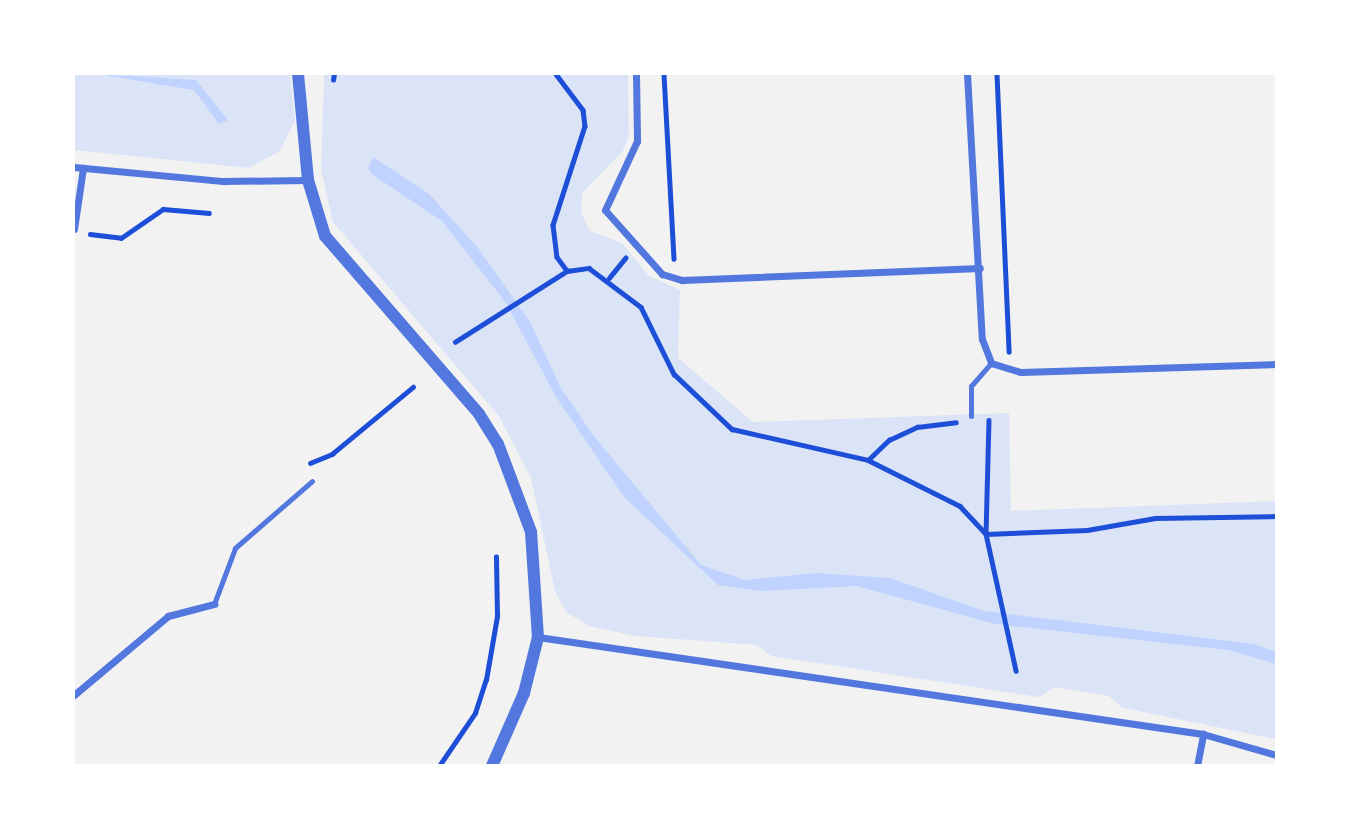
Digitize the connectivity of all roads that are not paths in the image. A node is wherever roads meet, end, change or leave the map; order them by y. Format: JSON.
{"nodes":[{"id":1,"x":636,"y":74,"type":"edge"},
{"id":2,"x":967,"y":74,"type":"edge"},
{"id":3,"x":303,"y":76,"type":"edge"},
{"id":4,"x":74,"y":167,"type":"edge"},
{"id":5,"x":83,"y":168,"type":"junction"},
{"id":6,"x":309,"y":180,"type":"junction"},
{"id":7,"x":74,"y":229,"type":"edge"},
{"id":8,"x":980,"y":268,"type":"junction"},
{"id":9,"x":991,"y":363,"type":"junction"},
{"id":10,"x":1276,"y":364,"type":"edge"},
{"id":11,"x":971,"y":419,"type":"road end"},
{"id":12,"x":312,"y":481,"type":"dead end"},
{"id":13,"x":214,"y":604,"type":"joint"},
{"id":14,"x":538,"y":637,"type":"junction"},
{"id":15,"x":74,"y":695,"type":"edge"},
{"id":16,"x":1203,"y":734,"type":"junction"},
{"id":17,"x":1276,"y":755,"type":"edge"},
{"id":18,"x":492,"y":765,"type":"edge"},
{"id":19,"x":1197,"y":765,"type":"edge"}],
"edges":[{"from":1,"to":8,"type":"street"},
{"from":2,"to":8,"type":"street"},
{"from":3,"to":6,"type":"street"},
{"from":4,"to":5,"type":"street"},
{"from":5,"to":6,"type":"street"},
{"from":5,"to":7,"type":"street"},
{"from":6,"to":14,"type":"street"},
{"from":8,"to":9,"type":"street"},
{"from":9,"to":10,"type":"street"},
{"from":9,"to":11,"type":"lane"},
{"from":12,"to":13,"type":"lane"},
{"from":13,"to":15,"type":"street"},
{"from":14,"to":16,"type":"street"},
{"from":14,"to":18,"type":"street"},
{"from":16,"to":17,"type":"street"},
{"from":16,"to":19,"type":"street"}]}
